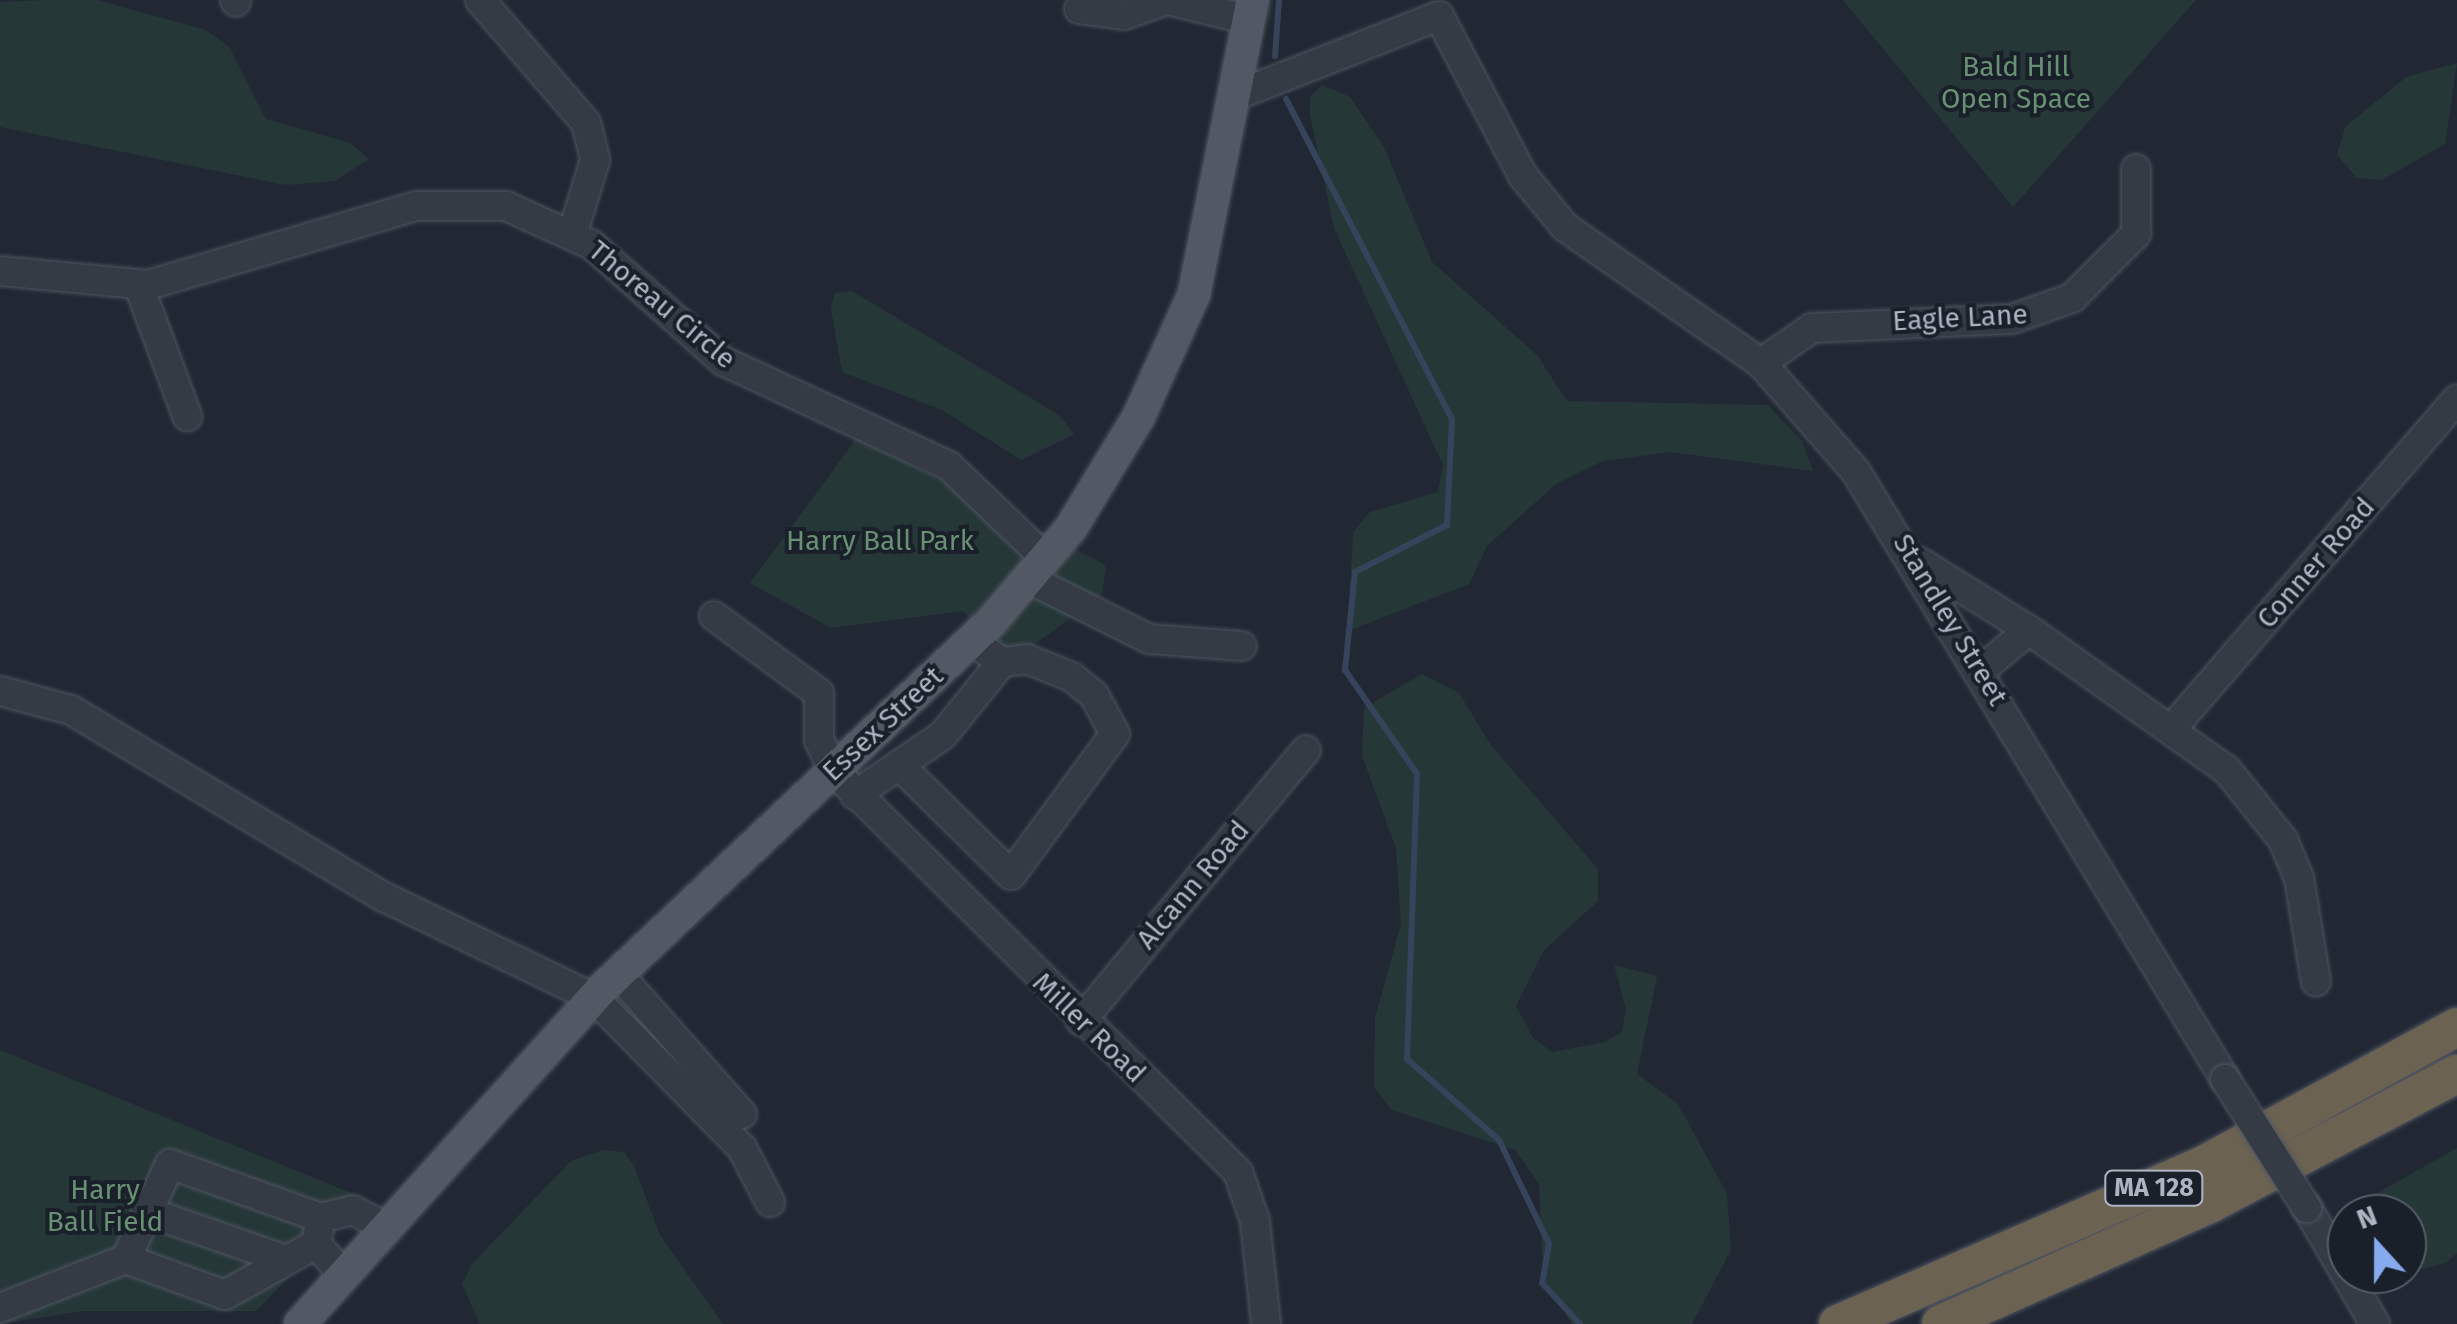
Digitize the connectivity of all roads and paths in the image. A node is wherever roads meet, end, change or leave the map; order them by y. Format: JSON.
{"nodes":[{"id":1,"x":480,"y":0,"type":"edge"},
{"id":2,"x":1442,"y":8,"type":"edge"},
{"id":3,"x":1080,"y":9,"type":"dead end"},
{"id":4,"x":1252,"y":10,"type":"edge"},
{"id":5,"x":1237,"y":95,"type":"junction"},
{"id":6,"x":2136,"y":169,"type":"dead end"},
{"id":7,"x":573,"y":232,"type":"junction"},
{"id":8,"x":0,"y":271,"type":"edge"},
{"id":9,"x":140,"y":286,"type":"junction"},
{"id":10,"x":1761,"y":364,"type":"junction"},
{"id":11,"x":2457,"y":399,"type":"edge"},
{"id":12,"x":188,"y":416,"type":"dead end"},
{"id":13,"x":1913,"y":558,"type":"junction"},
{"id":14,"x":1039,"y":570,"type":"junction"},
{"id":15,"x":714,"y":616,"type":"dead end"},
{"id":16,"x":2028,"y":630,"type":"junction"},
{"id":17,"x":972,"y":640,"type":"junction"},
{"id":18,"x":1242,"y":646,"type":"dead end"},
{"id":19,"x":1002,"y":662,"type":"junction"},
{"id":20,"x":1980,"y":670,"type":"junction"},
{"id":21,"x":0,"y":691,"type":"edge"},
{"id":22,"x":2174,"y":726,"type":"junction"},
{"id":23,"x":1306,"y":750,"type":"dead end"},
{"id":24,"x":899,"y":764,"type":"junction"},
{"id":25,"x":844,"y":783,"type":"junction"},
{"id":26,"x":618,"y":974,"type":"junction"},
{"id":27,"x":2316,"y":982,"type":"dead end"},
{"id":28,"x":594,"y":998,"type":"junction"},
{"id":29,"x":1082,"y":1021,"type":"junction"},
{"id":30,"x":2457,"y":1027,"type":"edge"},
{"id":31,"x":2457,"y":1074,"type":"edge"},
{"id":32,"x":742,"y":1114,"type":"dead end"},
{"id":33,"x":770,"y":1202,"type":"dead end"},
{"id":34,"x":148,"y":1212,"type":"junction"},
{"id":35,"x":385,"y":1227,"type":"junction"},
{"id":36,"x":318,"y":1231,"type":"junction"},
{"id":37,"x":126,"y":1259,"type":"junction"},
{"id":38,"x":283,"y":1259,"type":"junction"},
{"id":39,"x":344,"y":1275,"type":"junction"},
{"id":40,"x":0,"y":1308,"type":"edge"},
{"id":41,"x":301,"y":1322,"type":"edge"},
{"id":42,"x":1266,"y":1324,"type":"edge"},
{"id":43,"x":1838,"y":1324,"type":"edge"},
{"id":44,"x":1942,"y":1324,"type":"edge"},
{"id":45,"x":2375,"y":1324,"type":"edge"}],
"edges":[{"from":1,"to":7,"type":"street"},
{"from":2,"to":5,"type":"street"},
{"from":2,"to":10,"type":"street","name":"Standley Street"},
{"from":3,"to":4,"type":"street"},
{"from":4,"to":5,"type":"main road","name":"Essex Street"},
{"from":5,"to":14,"type":"main road","name":"Essex Street"},
{"from":6,"to":10,"type":"street","name":"Eagle Lane"},
{"from":7,"to":9,"type":"street","name":"Thoreau Circle"},
{"from":7,"to":14,"type":"street","name":"Thoreau Circle"},
{"from":8,"to":9,"type":"street","name":"Thoreau Circle"},
{"from":9,"to":12,"type":"street"},
{"from":10,"to":13,"type":"street","name":"Standley Street"},
{"from":11,"to":22,"type":"street","name":"Conner Road"},
{"from":13,"to":16,"type":"street"},
{"from":13,"to":20,"type":"street","name":"Standley Street"},
{"from":14,"to":17,"type":"main road","name":"Essex Street"},
{"from":14,"to":18,"type":"street","name":"Thoreau Circle"},
{"from":15,"to":25,"type":"street"},
{"from":16,"to":20,"type":"street"},
{"from":16,"to":22,"type":"street"},
{"from":17,"to":19,"type":"street"},
{"from":17,"to":25,"type":"main road","name":"Essex Street"},
{"from":19,"to":24,"type":"street"},
{"from":19,"to":24,"type":"street"},
{"from":20,"to":45,"type":"street","name":"Standley Street","bridge":true},
{"from":21,"to":28,"type":"street"},
{"from":22,"to":27,"type":"street"},
{"from":23,"to":29,"type":"street","name":"Alcann Road"},
{"from":24,"to":25,"type":"street"},
{"from":25,"to":26,"type":"main road","name":"Essex Street"},
{"from":25,"to":29,"type":"street","name":"Miller Road"},
{"from":26,"to":28,"type":"main road","name":"Essex Street"},
{"from":26,"to":32,"type":"street"},
{"from":28,"to":33,"type":"street"},
{"from":28,"to":35,"type":"main road","name":"Essex Street"},
{"from":29,"to":42,"type":"street","name":"Miller Road"},
{"from":30,"to":43,"type":"highway","number":"MA 128"},
{"from":31,"to":44,"type":"highway","number":"MA 128"},
{"from":34,"to":36,"type":"street"},
{"from":34,"to":37,"type":"street"},
{"from":34,"to":38,"type":"street"},
{"from":35,"to":36,"type":"street"},
{"from":35,"to":39,"type":"main road","name":"Essex Street"},
{"from":36,"to":38,"type":"street"},
{"from":36,"to":39,"type":"street"},
{"from":37,"to":38,"type":"street"},
{"from":37,"to":40,"type":"street"},
{"from":39,"to":41,"type":"main road","name":"Essex Street"}]}
